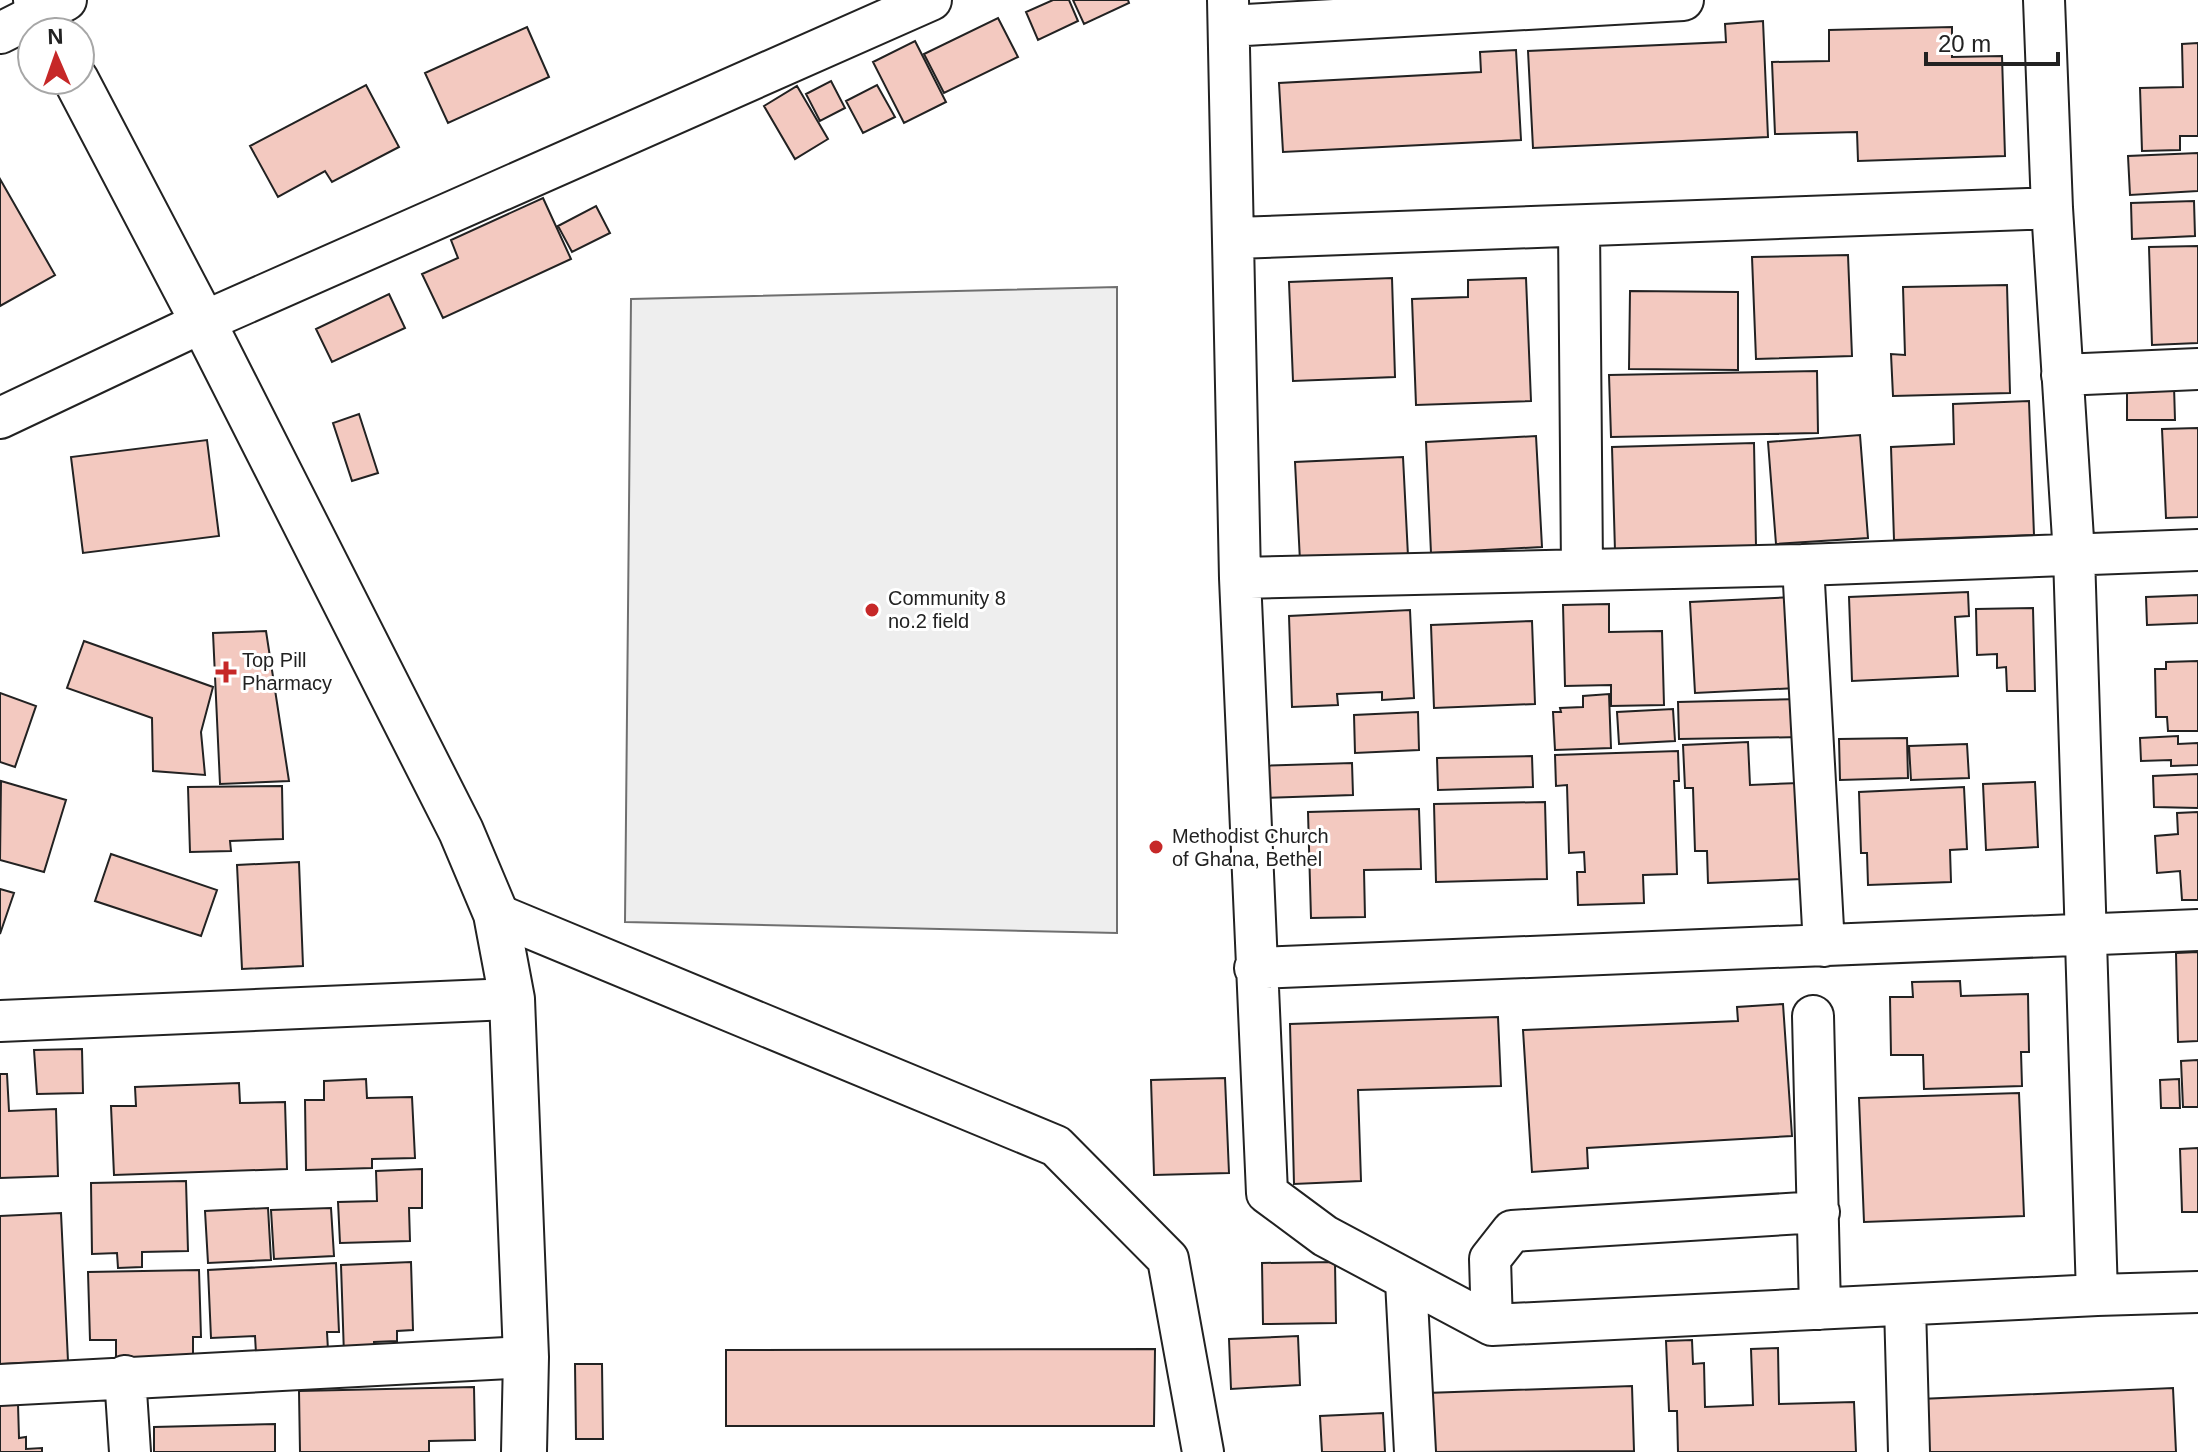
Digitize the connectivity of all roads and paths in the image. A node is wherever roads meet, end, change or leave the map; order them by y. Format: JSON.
{"nodes":[{"id":1,"x":931,"y":0,"type":"edge"},
{"id":2,"x":1683,"y":0,"type":"edge"},
{"id":3,"x":2044,"y":0,"type":"edge"},
{"id":4,"x":48,"y":11,"type":"edge"},
{"id":5,"x":1228,"y":13,"type":"edge"},
{"id":6,"x":0,"y":33,"type":"edge"},
{"id":7,"x":84,"y":96,"type":"edge"},
{"id":8,"x":2052,"y":208,"type":"junction"},
{"id":9,"x":1579,"y":226,"type":"junction"},
{"id":10,"x":1235,"y":238,"type":"junction"},
{"id":11,"x":203,"y":322,"type":"junction"},
{"id":12,"x":2198,"y":369,"type":"edge"},
{"id":13,"x":2062,"y":375,"type":"junction"},
{"id":14,"x":0,"y":418,"type":"edge"},
{"id":15,"x":2198,"y":550,"type":"edge"},
{"id":16,"x":2074,"y":555,"type":"junction"},
{"id":17,"x":1803,"y":565,"type":"junction"},
{"id":18,"x":1582,"y":569,"type":"junction"},
{"id":19,"x":1240,"y":578,"type":"junction"},
{"id":20,"x":496,"y":914,"type":"junction"},
{"id":21,"x":2198,"y":930,"type":"edge"},
{"id":22,"x":2084,"y":936,"type":"junction"},
{"id":23,"x":1824,"y":946,"type":"junction"},
{"id":24,"x":1255,"y":968,"type":"junction"},
{"id":25,"x":512,"y":999,"type":"junction"},
{"id":26,"x":1813,"y":1016,"type":"dead end"},
{"id":27,"x":0,"y":1021,"type":"edge"},
{"id":28,"x":1819,"y":1212,"type":"junction"},
{"id":29,"x":1406,"y":1281,"type":"junction"},
{"id":30,"x":2198,"y":1292,"type":"edge"},
{"id":31,"x":2097,"y":1295,"type":"junction"},
{"id":32,"x":1905,"y":1306,"type":"junction"},
{"id":33,"x":1820,"y":1309,"type":"junction"},
{"id":34,"x":1492,"y":1325,"type":"junction"},
{"id":35,"x":526,"y":1357,"type":"junction"},
{"id":36,"x":125,"y":1376,"type":"junction"},
{"id":37,"x":0,"y":1385,"type":"edge"},
{"id":38,"x":130,"y":1452,"type":"edge"},
{"id":39,"x":524,"y":1452,"type":"edge"},
{"id":40,"x":1203,"y":1452,"type":"edge"},
{"id":41,"x":1415,"y":1452,"type":"edge"},
{"id":42,"x":1909,"y":1452,"type":"edge"}],
"edges":[{"from":1,"to":11,"type":"street"},
{"from":2,"to":5,"type":"street"},
{"from":3,"to":8,"type":"street"},
{"from":4,"to":6,"type":"street"},
{"from":5,"to":10,"type":"street"},
{"from":7,"to":11,"type":"street"},
{"from":8,"to":9,"type":"street"},
{"from":8,"to":13,"type":"street"},
{"from":9,"to":10,"type":"street"},
{"from":9,"to":18,"type":"street"},
{"from":10,"to":19,"type":"street"},
{"from":11,"to":14,"type":"street"},
{"from":11,"to":20,"type":"street"},
{"from":12,"to":13,"type":"street"},
{"from":13,"to":16,"type":"street"},
{"from":15,"to":16,"type":"street"},
{"from":16,"to":17,"type":"street"},
{"from":16,"to":22,"type":"street"},
{"from":17,"to":18,"type":"street"},
{"from":17,"to":23,"type":"street"},
{"from":18,"to":19,"type":"street"},
{"from":19,"to":24,"type":"street"},
{"from":20,"to":25,"type":"street"},
{"from":20,"to":40,"type":"street"},
{"from":21,"to":22,"type":"street"},
{"from":22,"to":23,"type":"street"},
{"from":22,"to":31,"type":"street"},
{"from":23,"to":24,"type":"street"},
{"from":24,"to":29,"type":"street"},
{"from":25,"to":27,"type":"street"},
{"from":25,"to":35,"type":"street"},
{"from":26,"to":28,"type":"street"},
{"from":28,"to":33,"type":"street"},
{"from":28,"to":34,"type":"street"},
{"from":29,"to":34,"type":"street"},
{"from":29,"to":41,"type":"street"},
{"from":30,"to":31,"type":"street"},
{"from":31,"to":32,"type":"street"},
{"from":32,"to":33,"type":"street"},
{"from":32,"to":42,"type":"street"},
{"from":33,"to":34,"type":"street"},
{"from":35,"to":36,"type":"street"},
{"from":35,"to":39,"type":"street"},
{"from":36,"to":37,"type":"street"},
{"from":36,"to":38,"type":"street"}]}
